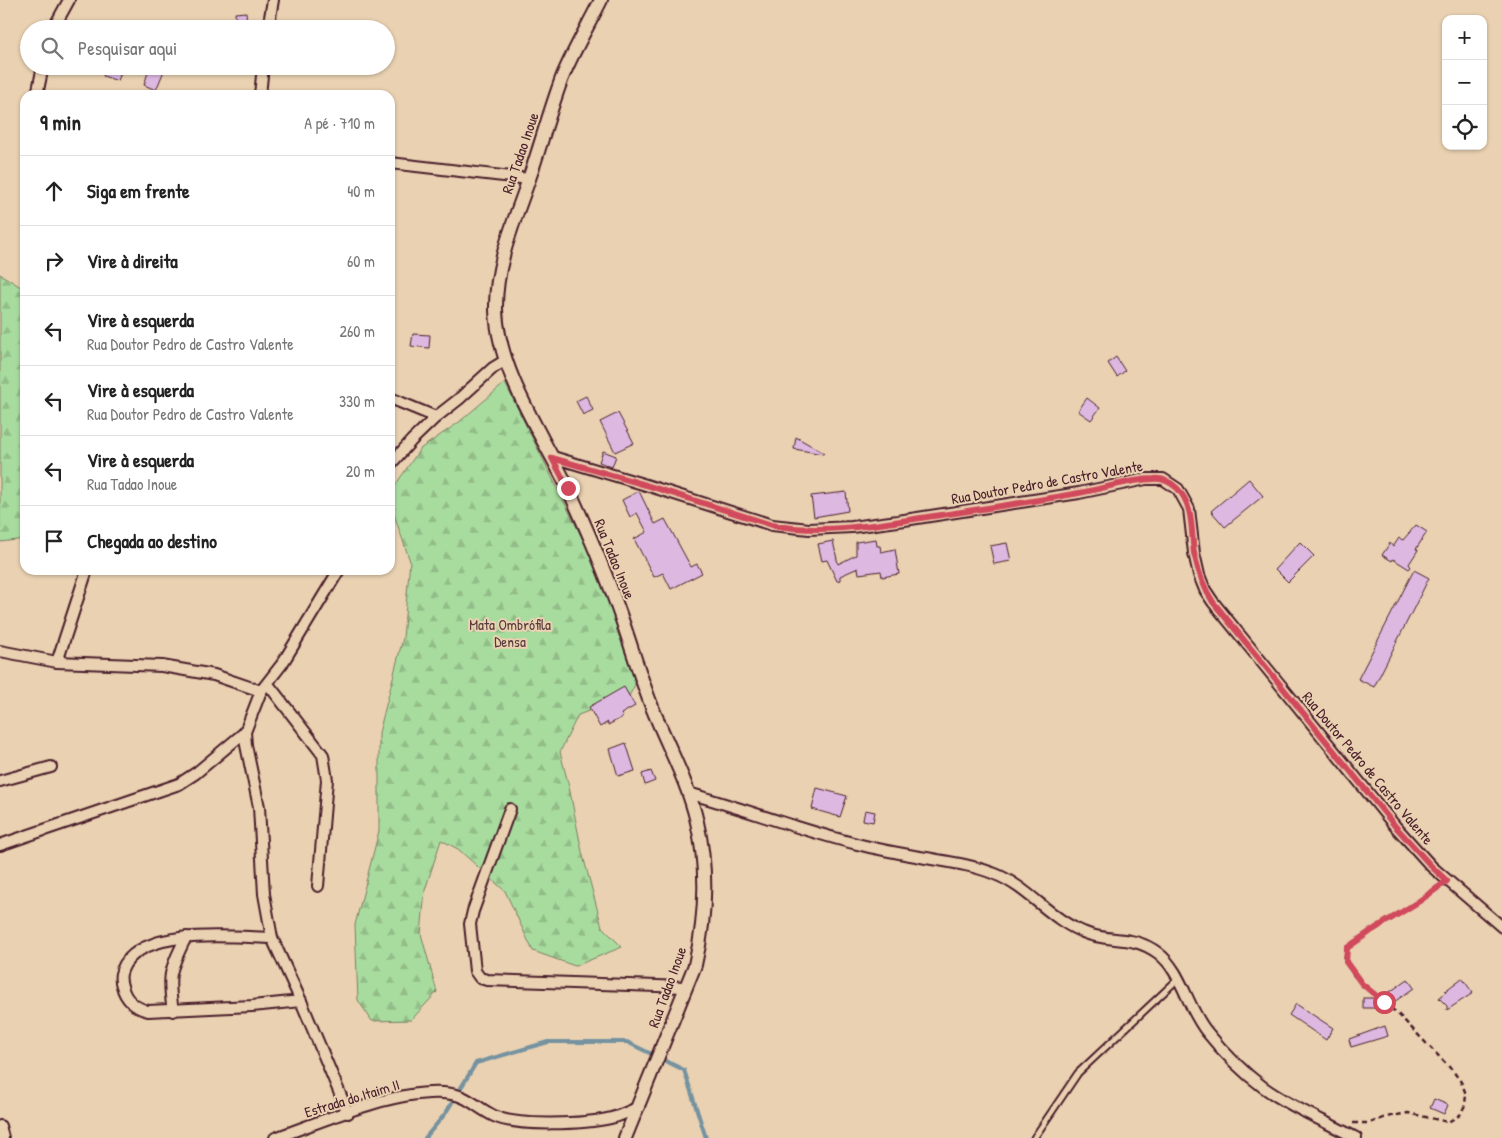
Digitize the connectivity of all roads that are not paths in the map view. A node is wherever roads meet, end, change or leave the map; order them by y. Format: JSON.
{"nodes":[{"id":1,"x":69,"y":0,"type":"edge"},
{"id":2,"x":273,"y":0,"type":"edge"},
{"id":3,"x":601,"y":0,"type":"edge"},
{"id":4,"x":58,"y":20,"type":"edge"},
{"id":5,"x":270,"y":20,"type":"edge"},
{"id":6,"x":41,"y":75,"type":"edge"},
{"id":7,"x":262,"y":75,"type":"edge"},
{"id":8,"x":38,"y":90,"type":"edge"},
{"id":9,"x":261,"y":90,"type":"edge"},
{"id":10,"x":395,"y":164,"type":"edge"},
{"id":11,"x":529,"y":179,"type":"junction"},
{"id":12,"x":506,"y":360,"type":"junction"},
{"id":13,"x":395,"y":400,"type":"edge"},
{"id":14,"x":436,"y":416,"type":"junction"},
{"id":15,"x":552,"y":458,"type":"junction"},
{"id":16,"x":395,"y":459,"type":"edge"},
{"id":17,"x":85,"y":575,"type":"edge"},
{"id":18,"x":336,"y":575,"type":"edge"},
{"id":19,"x":0,"y":651,"type":"edge"},
{"id":20,"x":58,"y":662,"type":"junction"},
{"id":21,"x":264,"y":688,"type":"junction"},
{"id":22,"x":245,"y":732,"type":"junction"},
{"id":23,"x":51,"y":767,"type":"dead end"},
{"id":24,"x":0,"y":781,"type":"edge"},
{"id":25,"x":688,"y":793,"type":"junction"},
{"id":26,"x":510,"y":809,"type":"dead end"},
{"id":27,"x":0,"y":846,"type":"edge"},
{"id":28,"x":318,"y":886,"type":"dead end"},
{"id":29,"x":1502,"y":927,"type":"edge"},
{"id":30,"x":186,"y":937,"type":"junction"},
{"id":31,"x":272,"y":938,"type":"junction"},
{"id":32,"x":1178,"y":979,"type":"junction"},
{"id":33,"x":685,"y":987,"type":"junction"},
{"id":34,"x":301,"y":1000,"type":"junction"},
{"id":35,"x":173,"y":1011,"type":"junction"},
{"id":36,"x":639,"y":1107,"type":"junction"},
{"id":37,"x":348,"y":1112,"type":"junction"},
{"id":38,"x":0,"y":1126,"type":"edge"},
{"id":39,"x":1,"y":1138,"type":"edge"},
{"id":40,"x":275,"y":1138,"type":"edge"},
{"id":41,"x":625,"y":1138,"type":"edge"},
{"id":42,"x":1034,"y":1138,"type":"edge"},
{"id":43,"x":1356,"y":1138,"type":"edge"}],
"edges":[{"from":1,"to":4,"type":"street"},
{"from":2,"to":5,"type":"street"},
{"from":3,"to":11,"type":"street","name":"Rua Tadao Inoue"},
{"from":6,"to":8,"type":"street"},
{"from":7,"to":9,"type":"street"},
{"from":10,"to":11,"type":"street"},
{"from":11,"to":12,"type":"street","name":"Rua Tadao Inoue"},
{"from":12,"to":14,"type":"street"},
{"from":12,"to":15,"type":"street","name":"Rua Tadao Inoue"},
{"from":13,"to":14,"type":"street"},
{"from":14,"to":16,"type":"street"},
{"from":15,"to":25,"type":"street","name":"Rua Tadao Inoue"},
{"from":15,"to":29,"type":"street","name":"Rua Doutor Pedro de Castro Valente"},
{"from":17,"to":20,"type":"street"},
{"from":18,"to":21,"type":"street"},
{"from":19,"to":20,"type":"street"},
{"from":20,"to":21,"type":"street"},
{"from":21,"to":22,"type":"street"},
{"from":21,"to":28,"type":"street"},
{"from":22,"to":27,"type":"street"},
{"from":22,"to":31,"type":"street"},
{"from":23,"to":24,"type":"street"},
{"from":25,"to":32,"type":"street"},
{"from":25,"to":33,"type":"street","name":"Rua Tadao Inoue"},
{"from":26,"to":33,"type":"street"},
{"from":30,"to":31,"type":"street"},
{"from":30,"to":35,"type":"street"},
{"from":30,"to":35,"type":"street"},
{"from":31,"to":34,"type":"street"},
{"from":32,"to":42,"type":"lane"},
{"from":32,"to":43,"type":"street"},
{"from":33,"to":36,"type":"street","name":"Rua Tadao Inoue"},
{"from":34,"to":35,"type":"street"},
{"from":34,"to":37,"type":"street"},
{"from":36,"to":37,"type":"street","name":"Estrada do Itaim II"},
{"from":36,"to":41,"type":"street","name":"Rua Tadao Inoue"},
{"from":37,"to":40,"type":"street","name":"Estrada do Itaim II"},
{"from":38,"to":39,"type":"street"}]}
